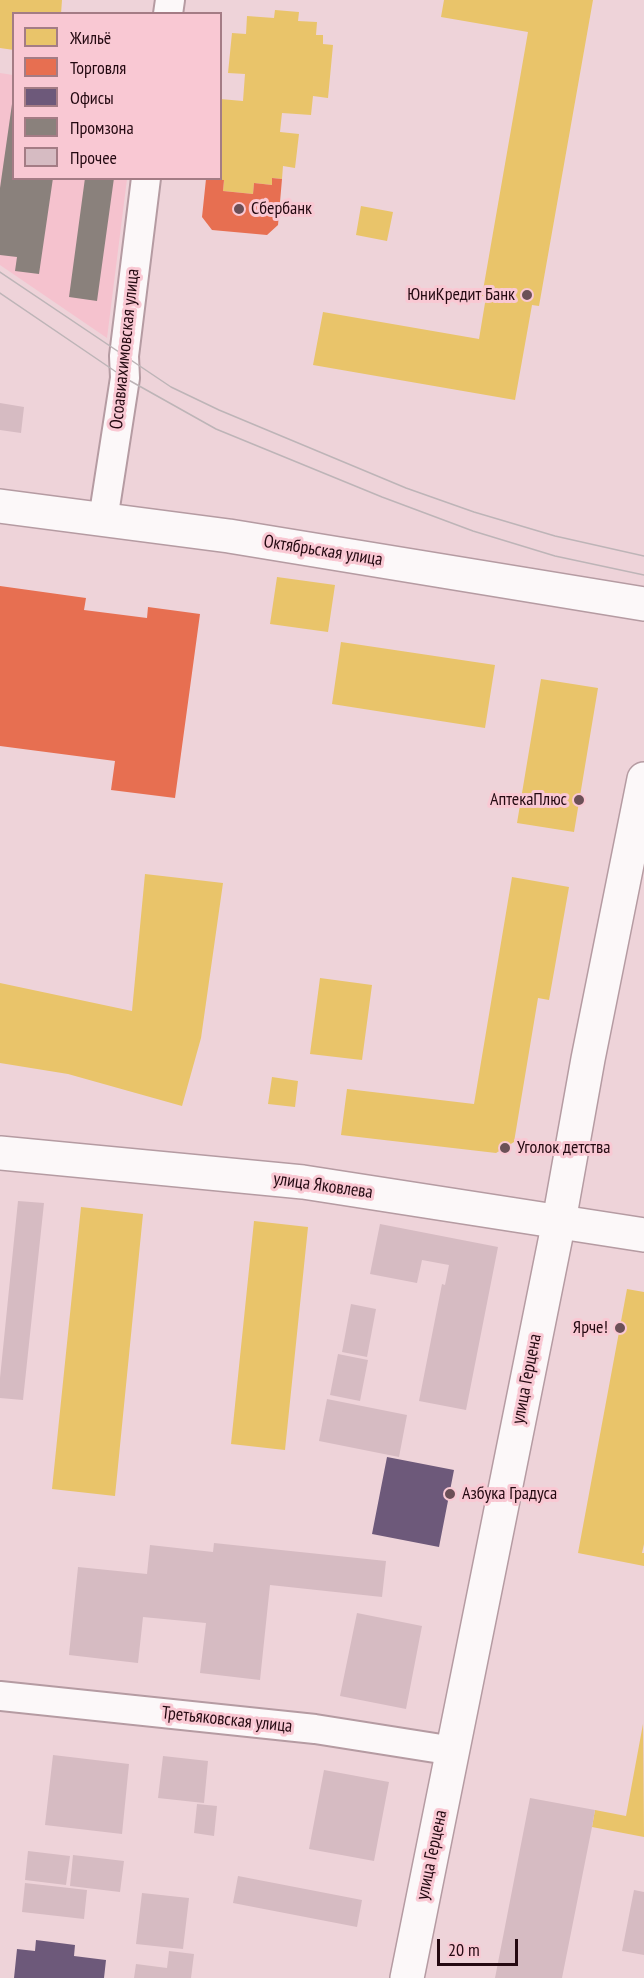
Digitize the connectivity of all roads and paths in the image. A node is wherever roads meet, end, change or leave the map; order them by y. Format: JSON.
{"nodes":[{"id":1,"x":146,"y":180,"type":"edge"},
{"id":2,"x":0,"y":506,"type":"edge"},
{"id":3,"x":103,"y":519,"type":"junction"},
{"id":4,"x":644,"y":604,"type":"edge"},
{"id":5,"x":644,"y":779,"type":"edge"},
{"id":6,"x":0,"y":1153,"type":"edge"},
{"id":7,"x":559,"y":1221,"type":"junction"},
{"id":8,"x":644,"y":1236,"type":"edge"},
{"id":9,"x":0,"y":1696,"type":"edge"},
{"id":10,"x":453,"y":1751,"type":"junction"},
{"id":11,"x":407,"y":1978,"type":"edge"}],
"edges":[{"from":1,"to":3,"type":"street","name":"Осоавиахимовская улица"},
{"from":2,"to":3,"type":"street","name":"Октябрьская улица"},
{"from":3,"to":4,"type":"street","name":"Октябрьская улица"},
{"from":5,"to":7,"type":"street","name":"улица Герцена"},
{"from":6,"to":7,"type":"street","name":"улица Яковлева"},
{"from":7,"to":8,"type":"street","name":"улица Яковлева"},
{"from":7,"to":10,"type":"street","name":"улица Герцена"},
{"from":9,"to":10,"type":"street","name":"Третьяковская улица"},
{"from":10,"to":11,"type":"street","name":"улица Герцена"}]}
